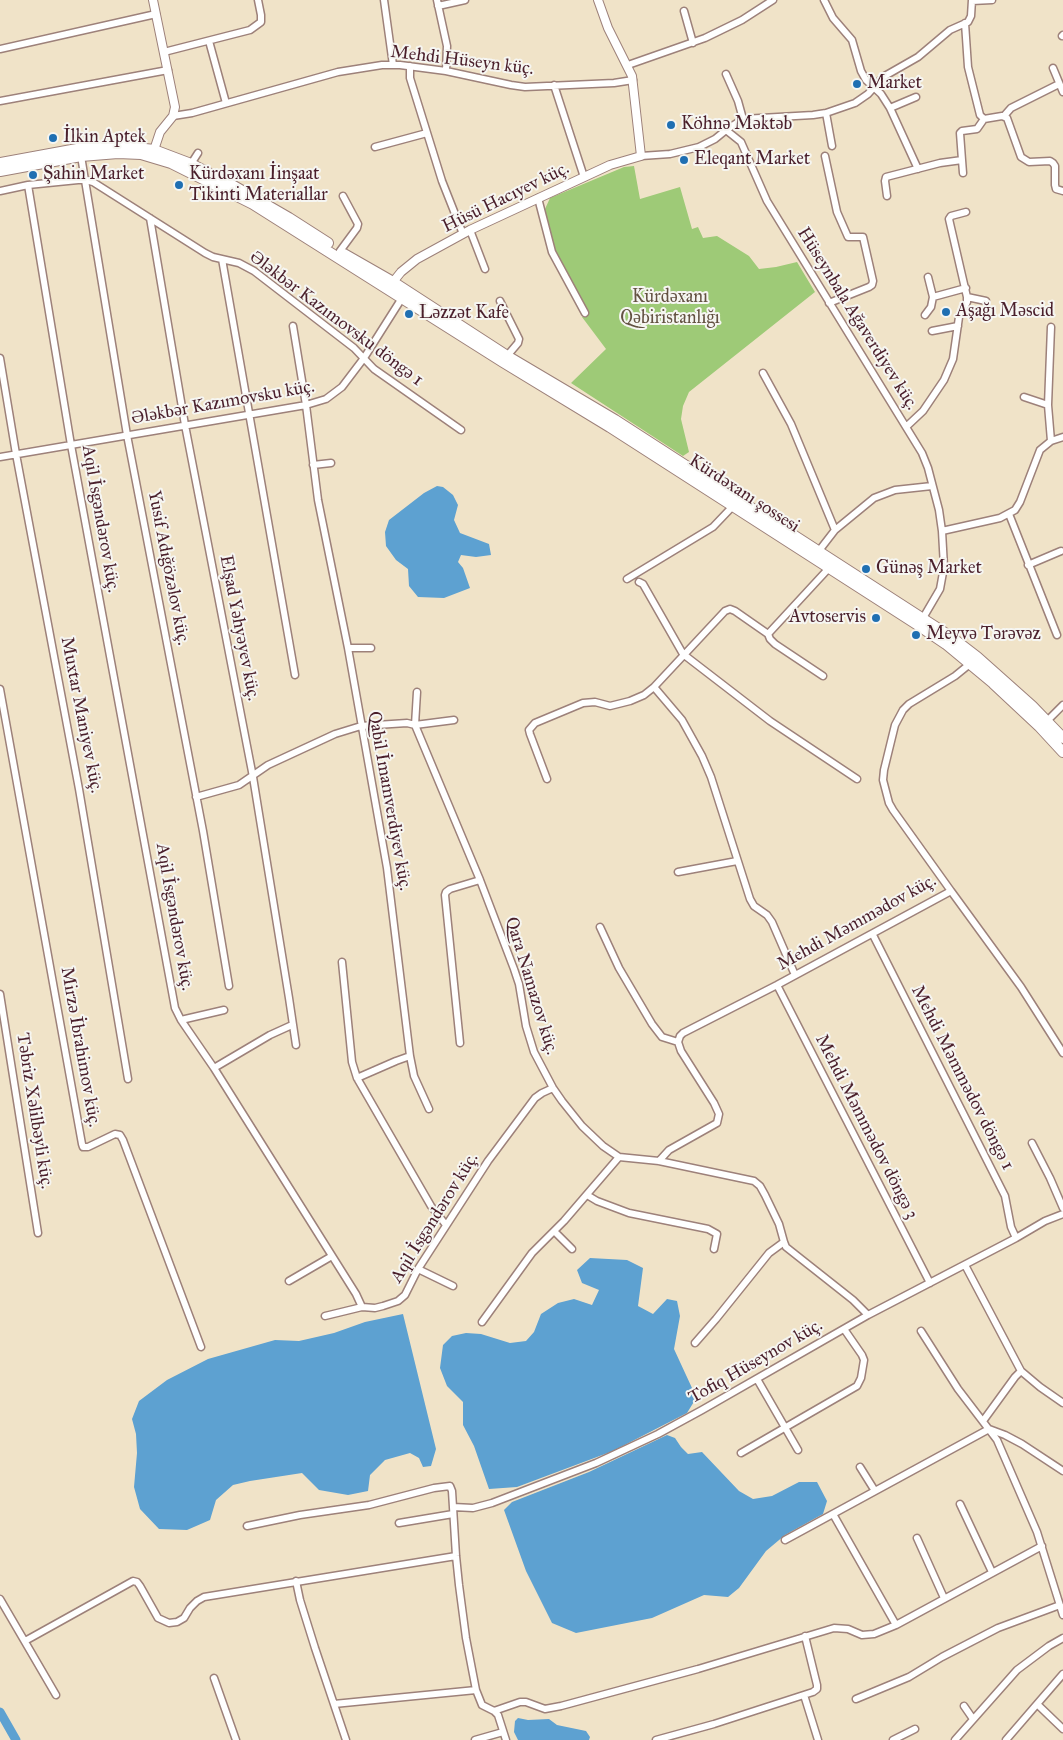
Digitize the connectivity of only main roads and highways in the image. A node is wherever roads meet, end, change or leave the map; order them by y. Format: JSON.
{"nodes":[{"id":1,"x":153,"y":153,"type":"junction"},
{"id":2,"x":0,"y":163,"type":"edge"},
{"id":3,"x":0,"y":171,"type":"edge"},
{"id":4,"x":391,"y":286,"type":"junction"},
{"id":5,"x":612,"y":424,"type":"junction"},
{"id":6,"x":920,"y":621,"type":"junction"},
{"id":7,"x":1063,"y":738,"type":"edge"},
{"id":8,"x":1063,"y":752,"type":"edge"}],
"edges":[{"from":1,"to":2,"type":"main road"},
{"from":1,"to":3,"type":"main road"},
{"from":1,"to":4,"type":"main road"},
{"from":1,"to":4,"type":"main road"},
{"from":4,"to":5,"type":"main road","name":"Kürdəxanı şossesi"},
{"from":4,"to":5,"type":"main road","name":"Kürdəxanı şossesi"},
{"from":5,"to":6,"type":"main road","name":"Kürdəxanı şossesi"},
{"from":5,"to":6,"type":"main road","name":"Kürdəxanı şossesi"},
{"from":6,"to":7,"type":"main road","name":"Kürdəxanı şossesi"},
{"from":6,"to":8,"type":"main road","name":"Kürdəxanı şossesi"}]}
